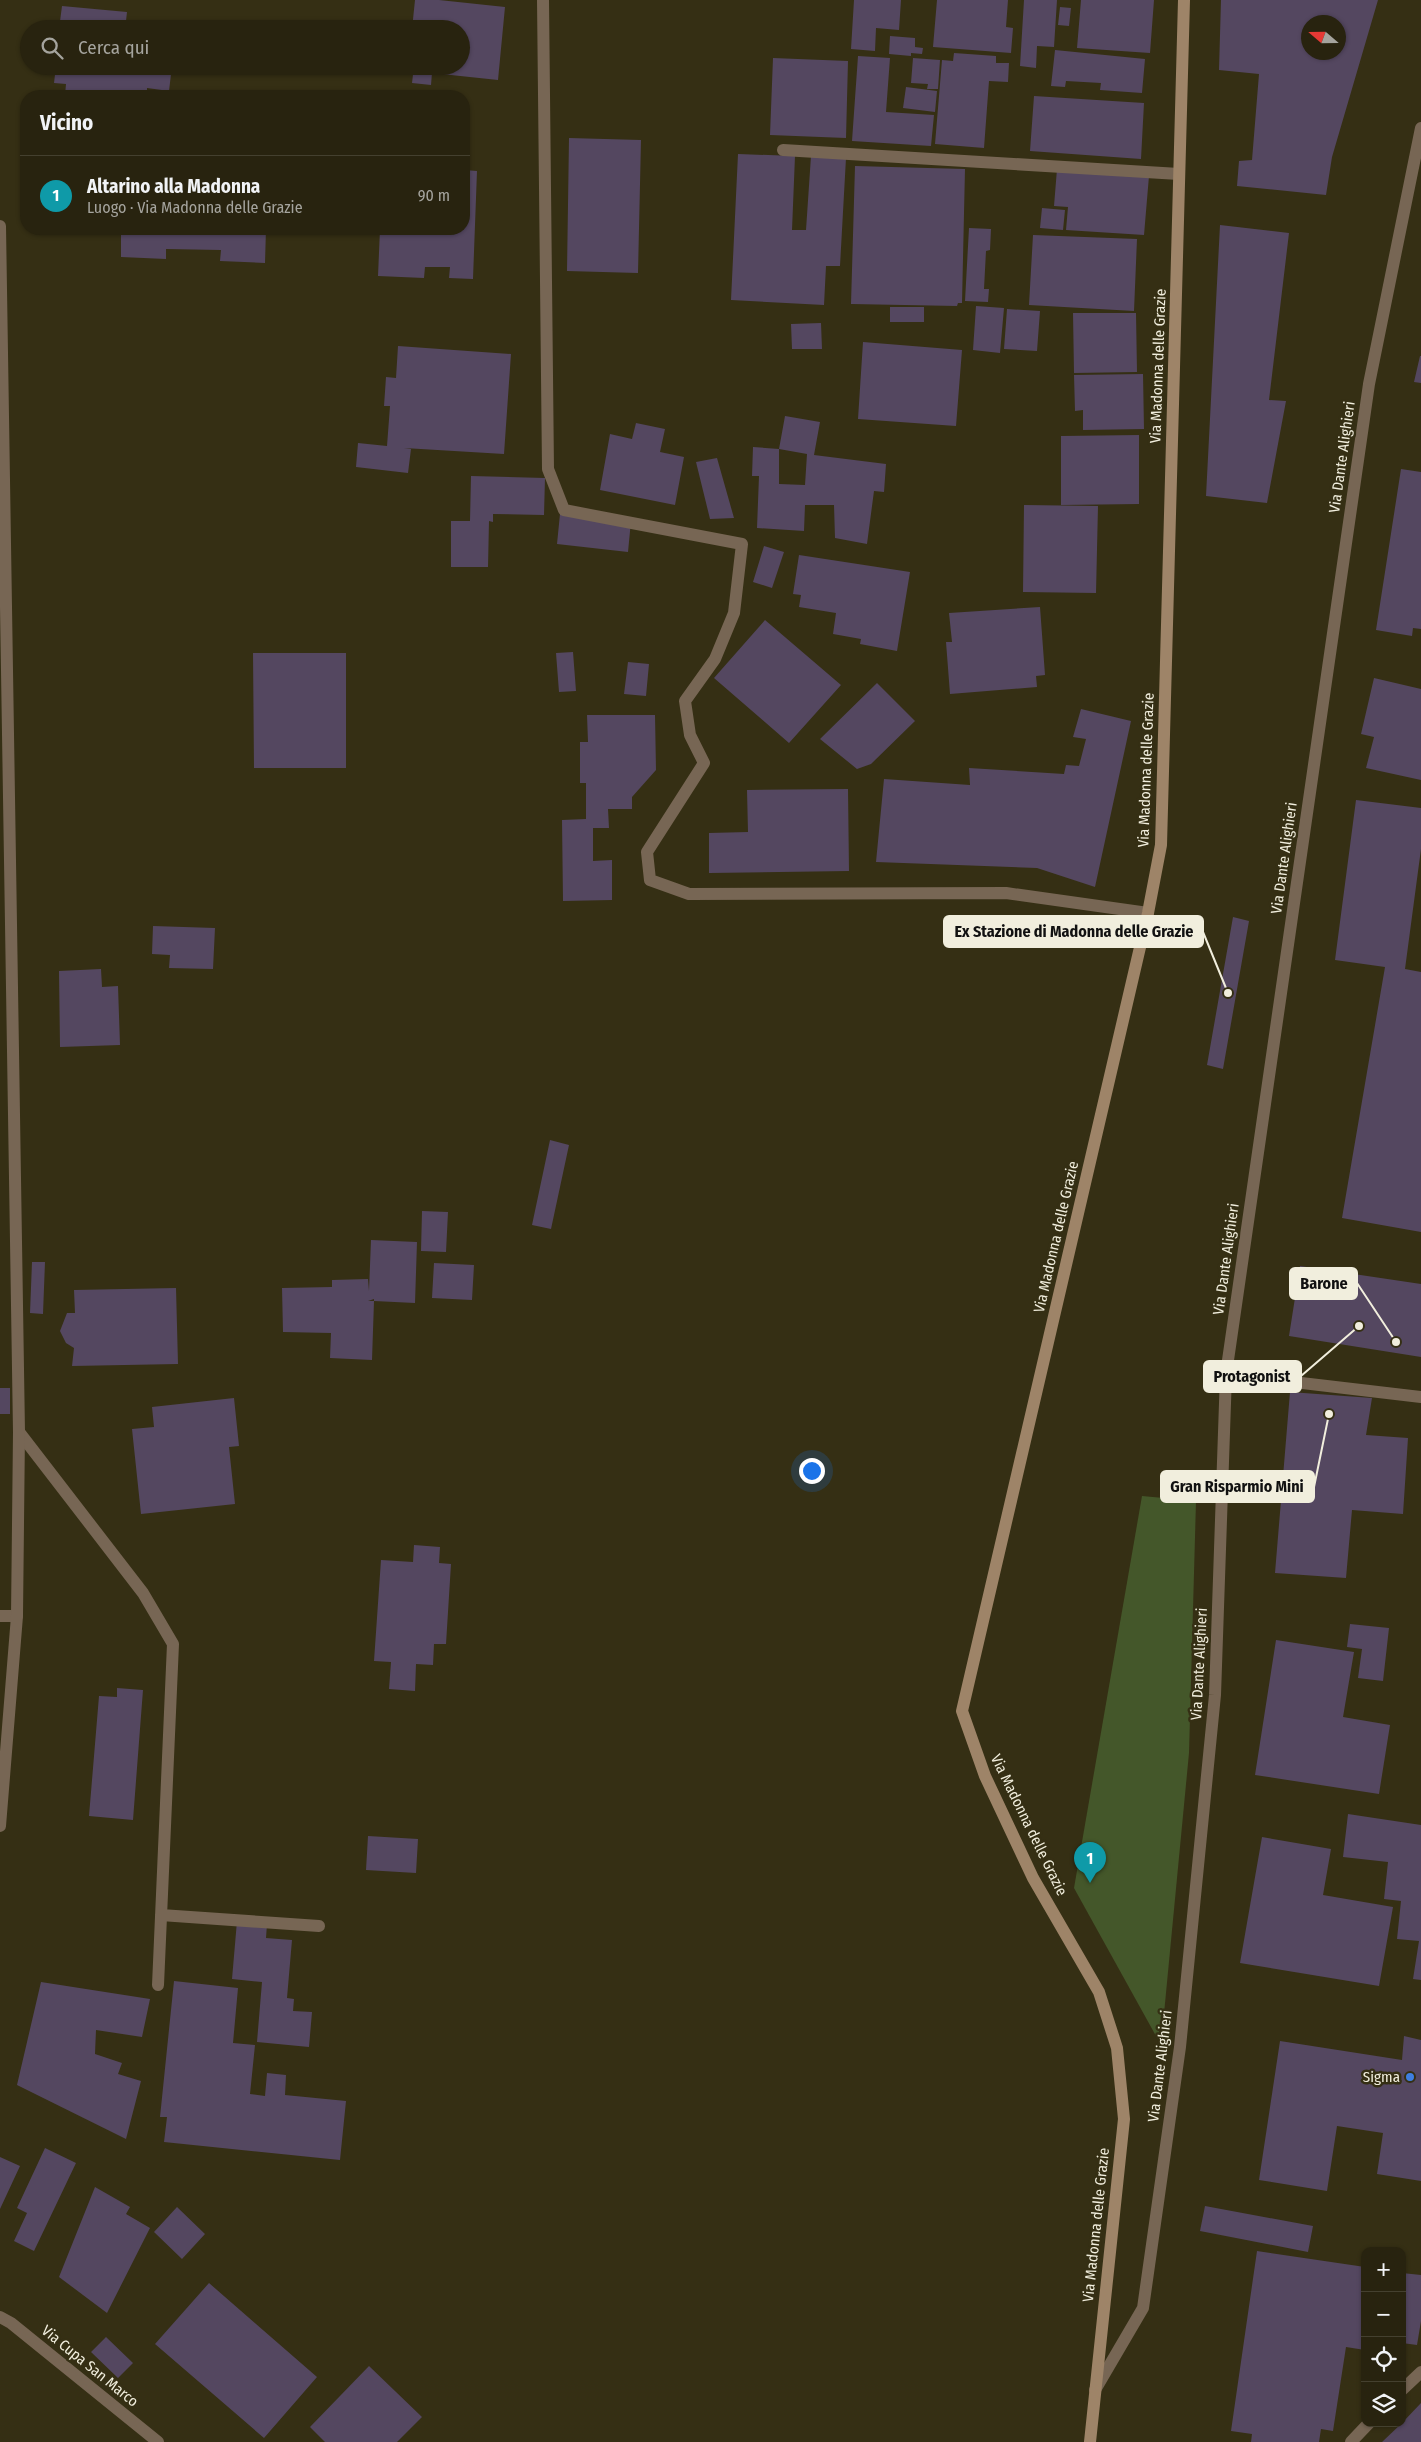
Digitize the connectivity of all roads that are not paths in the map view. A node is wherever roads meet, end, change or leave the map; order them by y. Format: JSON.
{"nodes":[{"id":1,"x":543,"y":0,"type":"edge"},
{"id":2,"x":1184,"y":0,"type":"edge"},
{"id":3,"x":1421,"y":128,"type":"edge"},
{"id":4,"x":783,"y":150,"type":"dead end"},
{"id":5,"x":1179,"y":174,"type":"junction"},
{"id":6,"x":0,"y":226,"type":"edge"},
{"id":7,"x":5,"y":865,"type":"edge"},
{"id":8,"x":1148,"y":913,"type":"junction"},
{"id":9,"x":1226,"y":1374,"type":"junction"},
{"id":10,"x":1421,"y":1397,"type":"edge"},
{"id":11,"x":19,"y":1432,"type":"junction"},
{"id":12,"x":0,"y":1616,"type":"edge"},
{"id":13,"x":17,"y":1616,"type":"junction"},
{"id":14,"x":0,"y":1826,"type":"edge"},
{"id":15,"x":161,"y":1915,"type":"junction"},
{"id":16,"x":320,"y":1926,"type":"dead end"},
{"id":17,"x":158,"y":1986,"type":"dead end"},
{"id":18,"x":0,"y":2317,"type":"edge"},
{"id":19,"x":1421,"y":2372,"type":"edge"},
{"id":20,"x":1406,"y":2386,"type":"edge"},
{"id":21,"x":1095,"y":2390,"type":"junction"},
{"id":22,"x":1365,"y":2427,"type":"edge"},
{"id":23,"x":158,"y":2442,"type":"edge"},
{"id":24,"x":1090,"y":2442,"type":"edge"},
{"id":25,"x":1350,"y":2442,"type":"edge"}],
"edges":[{"from":1,"to":8,"type":"street"},
{"from":2,"to":5,"type":"main road","name":"Via Madonna delle Grazie"},
{"from":3,"to":9,"type":"street","name":"Via Dante Alighieri"},
{"from":4,"to":5,"type":"street"},
{"from":5,"to":8,"type":"main road","name":"Via Madonna delle Grazie"},
{"from":6,"to":7,"type":"street"},
{"from":7,"to":11,"type":"street"},
{"from":8,"to":21,"type":"main road","name":"Via Madonna delle Grazie"},
{"from":9,"to":10,"type":"street"},
{"from":9,"to":21,"type":"street","name":"Via Dante Alighieri"},
{"from":11,"to":13,"type":"street"},
{"from":11,"to":15,"type":"street"},
{"from":12,"to":13,"type":"street"},
{"from":13,"to":14,"type":"street"},
{"from":15,"to":16,"type":"street"},
{"from":15,"to":17,"type":"street"},
{"from":18,"to":23,"type":"street","name":"Via Cupa San Marco"},
{"from":19,"to":20,"type":"street"},
{"from":21,"to":24,"type":"main road","name":"Via Madonna delle Grazie"},
{"from":22,"to":25,"type":"street"}]}
